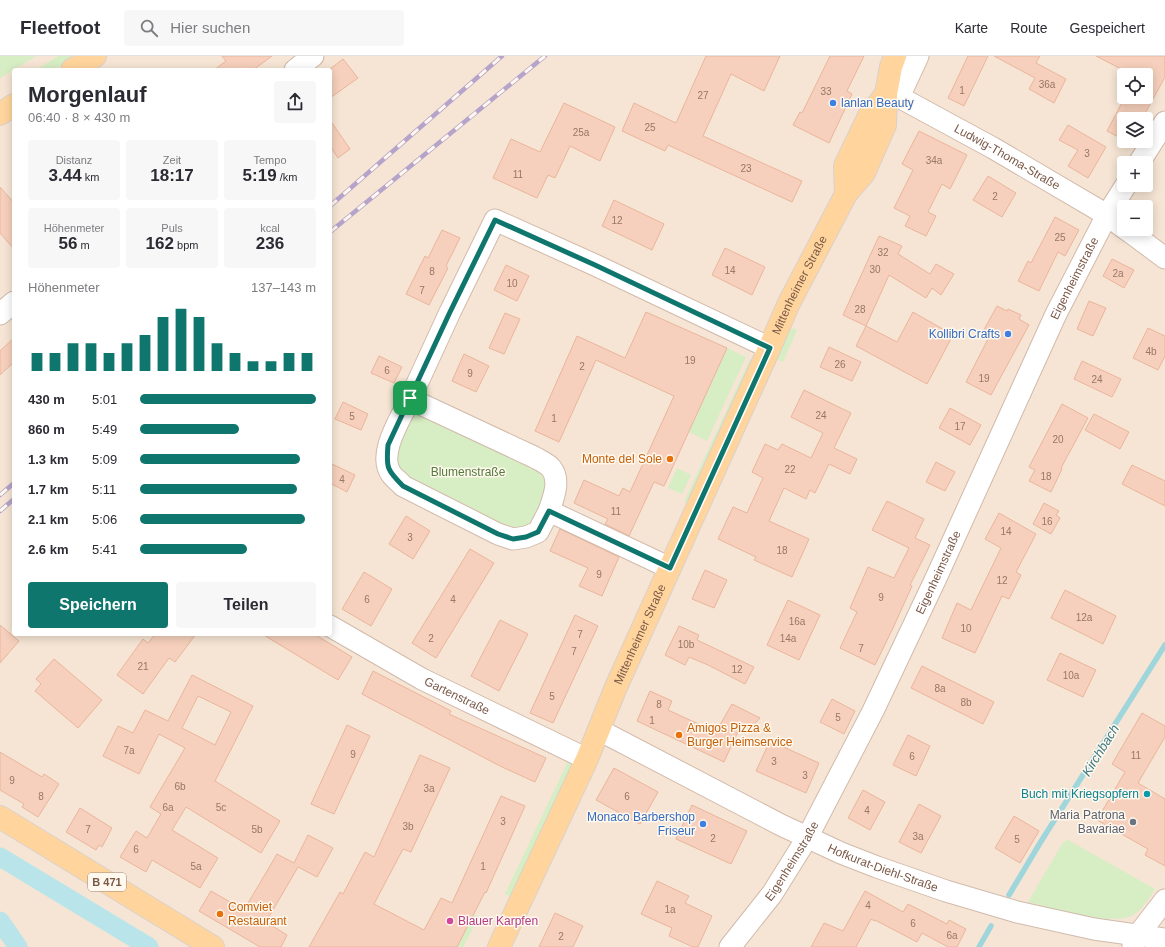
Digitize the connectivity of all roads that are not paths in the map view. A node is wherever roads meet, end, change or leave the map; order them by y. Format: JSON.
{"nodes":[{"id":1,"x":95,"y":56,"type":"edge"},
{"id":2,"x":313,"y":56,"type":"edge"},
{"id":3,"x":895,"y":56,"type":"edge"},
{"id":4,"x":918,"y":56,"type":"edge"},
{"id":5,"x":75,"y":68,"type":"edge"},
{"id":6,"x":298,"y":68,"type":"edge"},
{"id":7,"x":892,"y":95,"type":"junction"},
{"id":8,"x":12,"y":107,"type":"edge"},
{"id":9,"x":0,"y":114,"type":"edge"},
{"id":10,"x":1165,"y":122,"type":"edge"},
{"id":11,"x":1143,"y":156,"type":"edge"},
{"id":12,"x":1122,"y":192,"type":"edge"},
{"id":13,"x":1107,"y":215,"type":"junction"},
{"id":14,"x":1117,"y":222,"type":"edge"},
{"id":15,"x":1136,"y":236,"type":"edge"},
{"id":16,"x":1165,"y":258,"type":"edge"},
{"id":17,"x":12,"y":304,"type":"edge"},
{"id":18,"x":0,"y":314,"type":"edge"},
{"id":19,"x":770,"y":348,"type":"junction"},
{"id":20,"x":410,"y":398,"type":"junction"},
{"id":21,"x":549,"y":511,"type":"junction"},
{"id":22,"x":670,"y":568,"type":"junction"},
{"id":23,"x":332,"y":627,"type":"edge"},
{"id":24,"x":599,"y":730,"type":"junction"},
{"id":25,"x":587,"y":759,"type":"junction"},
{"id":26,"x":0,"y":817,"type":"edge"},
{"id":27,"x":807,"y":838,"type":"junction"},
{"id":28,"x":1165,"y":900,"type":"edge"},
{"id":29,"x":1165,"y":939,"type":"edge"},
{"id":30,"x":1135,"y":941,"type":"edge"},
{"id":31,"x":737,"y":945,"type":"edge"},
{"id":32,"x":213,"y":947,"type":"edge"},
{"id":33,"x":499,"y":947,"type":"edge"}],
"edges":[{"from":1,"to":5,"type":"main road"},
{"from":2,"to":6,"type":"street"},
{"from":3,"to":7,"type":"main road","name":"Mittenheimer Straße"},
{"from":4,"to":7,"type":"street","name":"Mittenheimer Straße"},
{"from":7,"to":13,"type":"street","name":"Ludwig-Thoma-Straße"},
{"from":7,"to":19,"type":"main road","name":"Mittenheimer Straße"},
{"from":8,"to":9,"type":"main road"},
{"from":10,"to":11,"type":"street"},
{"from":12,"to":13,"type":"street","name":"Eigenheimstraße"},
{"from":13,"to":14,"type":"street","name":"Ludwig-Thoma-Straße"},
{"from":13,"to":27,"type":"street","name":"Eigenheimstraße"},
{"from":15,"to":16,"type":"street","name":"Ludwig-Thoma-Straße"},
{"from":17,"to":18,"type":"street"},
{"from":19,"to":20,"type":"street"},
{"from":19,"to":22,"type":"main road","name":"Mittenheimer Straße"},
{"from":20,"to":21,"type":"street"},
{"from":20,"to":21,"type":"street"},
{"from":21,"to":22,"type":"street"},
{"from":22,"to":24,"type":"main road","name":"Mittenheimer Straße"},
{"from":23,"to":25,"type":"street","name":"Gartenstraße"},
{"from":24,"to":25,"type":"main road","name":"Mittenheimer Straße"},
{"from":24,"to":27,"type":"street","name":"Hofkurat-Diehl-Straße"},
{"from":25,"to":33,"type":"main road","name":"Mittenheimer Straße"},
{"from":26,"to":32,"type":"main road","number":"B 471"},
{"from":27,"to":30,"type":"street","name":"Hofkurat-Diehl-Straße"},
{"from":27,"to":31,"type":"street","name":"Eigenheimstraße"},
{"from":28,"to":30,"type":"street"},
{"from":29,"to":30,"type":"street","name":"Hofkurat-Diehl-Straße"}]}
